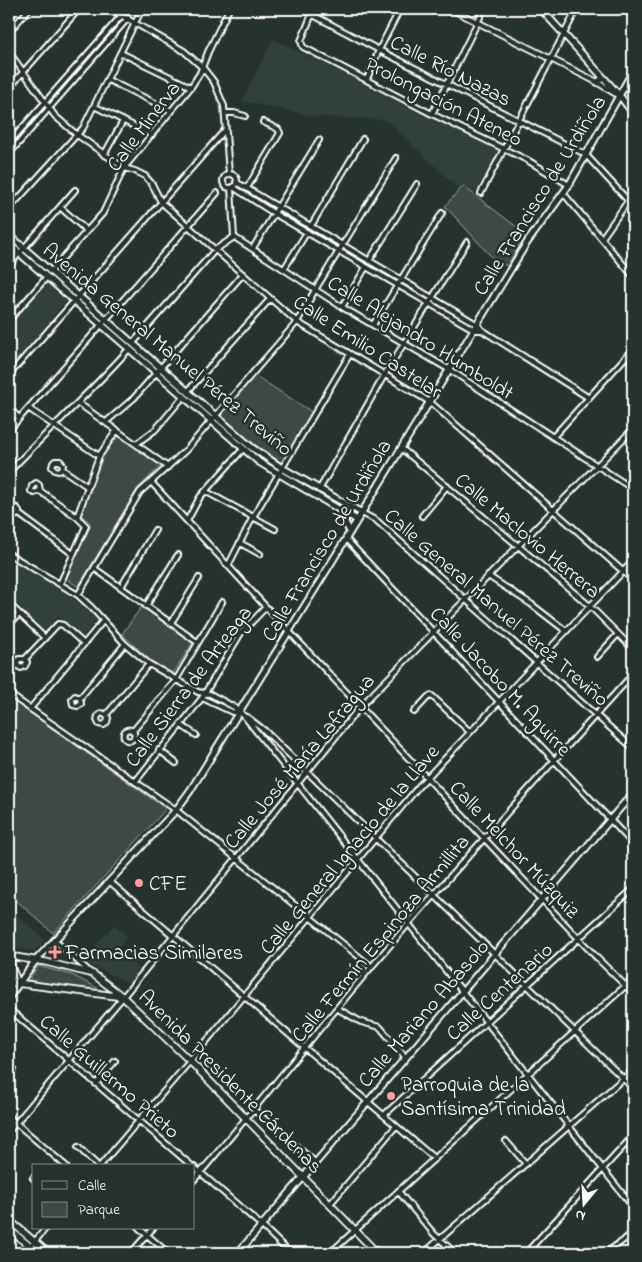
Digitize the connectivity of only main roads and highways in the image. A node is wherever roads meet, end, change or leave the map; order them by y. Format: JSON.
{"nodes":[{"id":1,"x":541,"y":9,"type":"edge"},
{"id":2,"x":633,"y":72,"type":"edge"},
{"id":3,"x":602,"y":76,"type":"junction"},
{"id":4,"x":597,"y":82,"type":"road end"},
{"id":5,"x":620,"y":96,"type":"junction"},
{"id":6,"x":633,"y":113,"type":"edge"},
{"id":7,"x":9,"y":235,"type":"edge"},
{"id":8,"x":9,"y":244,"type":"edge"},
{"id":9,"x":49,"y":274,"type":"junction"},
{"id":10,"x":339,"y":509,"type":"junction"},
{"id":11,"x":362,"y":513,"type":"junction"},
{"id":12,"x":358,"y":520,"type":"junction"},
{"id":13,"x":350,"y":532,"type":"junction"},
{"id":14,"x":633,"y":793,"type":"edge"},
{"id":15,"x":9,"y":956,"type":"edge"},
{"id":16,"x":36,"y":960,"type":"junction"},
{"id":17,"x":9,"y":962,"type":"edge"},
{"id":18,"x":9,"y":982,"type":"edge"},
{"id":19,"x":18,"y":983,"type":"junction"},
{"id":20,"x":123,"y":996,"type":"junction"},
{"id":21,"x":9,"y":997,"type":"edge"},
{"id":22,"x":304,"y":1177,"type":"junction"},
{"id":23,"x":9,"y":1220,"type":"edge"},
{"id":24,"x":9,"y":1229,"type":"edge"},
{"id":25,"x":32,"y":1244,"type":"junction"},
{"id":26,"x":38,"y":1253,"type":"edge"},
{"id":27,"x":48,"y":1253,"type":"edge"},
{"id":28,"x":238,"y":1253,"type":"edge"},
{"id":29,"x":377,"y":1253,"type":"edge"}],
"edges":[{"from":1,"to":3,"type":"main road"},
{"from":2,"to":5,"type":"main road","name":"Calle Francisco de Urdiñola"},
{"from":3,"to":4,"type":"main road"},
{"from":3,"to":5,"type":"main road"},
{"from":5,"to":6,"type":"main road"},
{"from":5,"to":11,"type":"main road","name":"Calle Francisco de Urdiñola"},
{"from":7,"to":9,"type":"main road","name":"Avenida General Manuel Pérez Treviño"},
{"from":8,"to":9,"type":"main road","name":"Avenida General Manuel Pérez Treviño"},
{"from":9,"to":10,"type":"main road","name":"Avenida General Manuel Pérez Treviño"},
{"from":9,"to":11,"type":"main road","name":"Avenida General Manuel Pérez Treviño"},
{"from":10,"to":12,"type":"main road","name":"Avenida General Manuel Pérez Treviño"},
{"from":10,"to":13,"type":"main road"},
{"from":11,"to":12,"type":"main road","name":"Calle Francisco de Urdiñola"},
{"from":12,"to":13,"type":"main road","name":"Calle Francisco de Urdiñola"},
{"from":13,"to":16,"type":"main road","name":"Calle Francisco de Urdiñola"},
{"from":14,"to":22,"type":"main road","name":"Calle Mariano Abasolo"},
{"from":15,"to":16,"type":"main road"},
{"from":16,"to":19,"type":"main road","name":"Calle Francisco de Urdiñola"},
{"from":16,"to":20,"type":"main road","name":"Avenida Presidente Cárdenas"},
{"from":17,"to":19,"type":"main road"},
{"from":18,"to":19,"type":"main road"},
{"from":19,"to":20,"type":"main road"},
{"from":19,"to":21,"type":"main road","name":"Calle Francisco de Urdiñola"},
{"from":20,"to":22,"type":"main road","name":"Avenida Presidente Cárdenas"},
{"from":22,"to":28,"type":"main road","name":"Calle Mariano Abasolo"},
{"from":22,"to":29,"type":"main road","name":"Avenida Presidente Cárdenas"},
{"from":23,"to":25,"type":"main road"},
{"from":24,"to":25,"type":"main road"},
{"from":25,"to":26,"type":"main road"},
{"from":25,"to":27,"type":"main road"}]}
